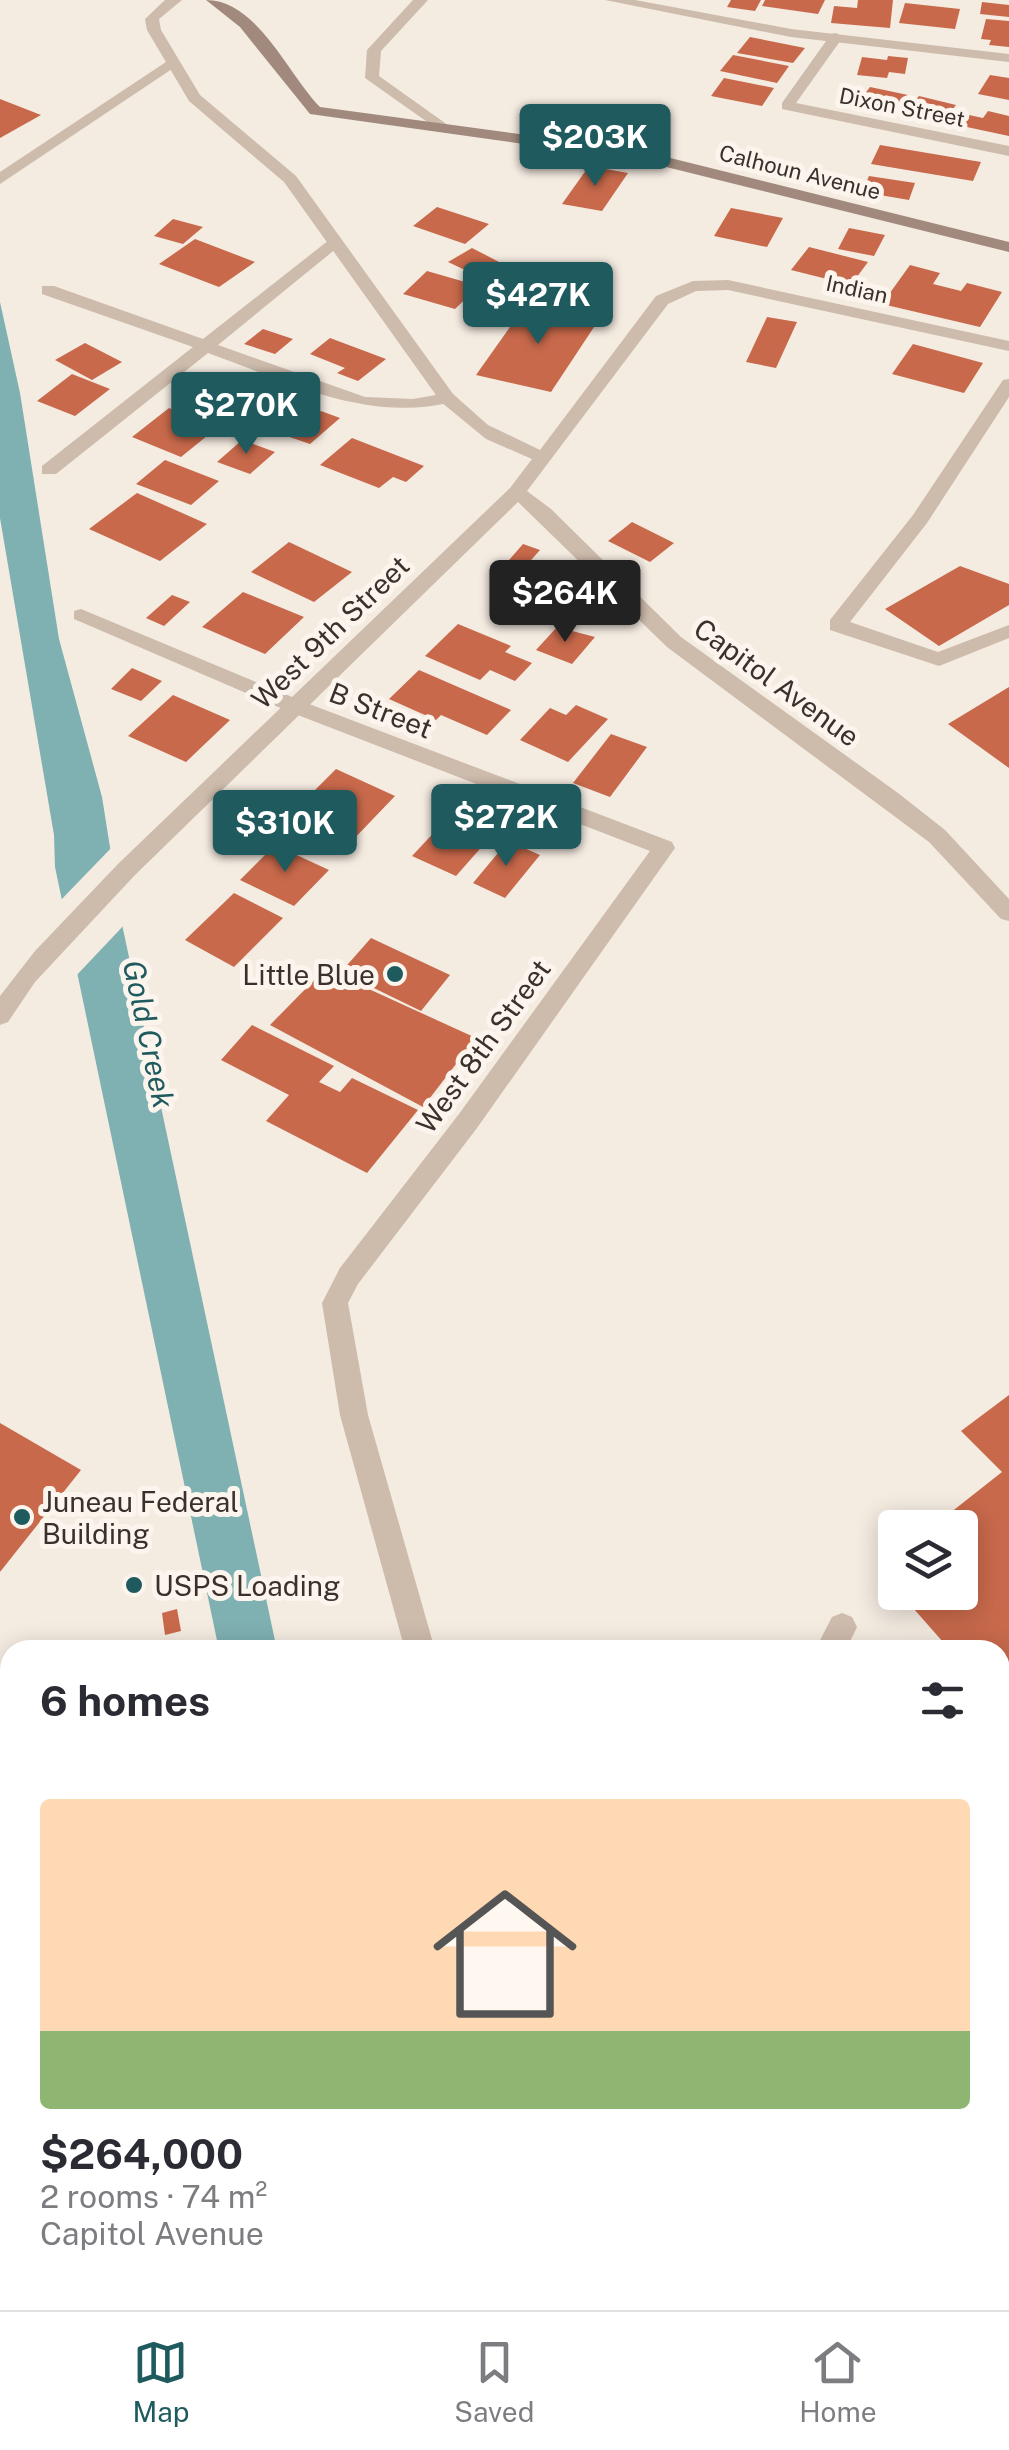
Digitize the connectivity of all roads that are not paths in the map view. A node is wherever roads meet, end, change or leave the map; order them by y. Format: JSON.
{"nodes":[{"id":1,"x":175,"y":0,"type":"edge"},
{"id":2,"x":214,"y":0,"type":"edge"},
{"id":3,"x":421,"y":0,"type":"edge"},
{"id":4,"x":612,"y":0,"type":"edge"},
{"id":5,"x":836,"y":37,"type":"junction"},
{"id":6,"x":1009,"y":58,"type":"edge"},
{"id":7,"x":171,"y":65,"type":"junction"},
{"id":8,"x":440,"y":126,"type":"junction"},
{"id":9,"x":1009,"y":150,"type":"edge"},
{"id":10,"x":0,"y":179,"type":"edge"},
{"id":11,"x":335,"y":243,"type":"junction"},
{"id":12,"x":1009,"y":247,"type":"edge"},
{"id":13,"x":693,"y":286,"type":"joint"},
{"id":14,"x":48,"y":290,"type":"dead end"},
{"id":15,"x":206,"y":345,"type":"junction"},
{"id":16,"x":1009,"y":346,"type":"edge"},
{"id":17,"x":1009,"y":384,"type":"edge"},
{"id":18,"x":447,"y":398,"type":"junction"},
{"id":19,"x":546,"y":458,"type":"junction"},
{"id":20,"x":49,"y":470,"type":"dead end"},
{"id":21,"x":517,"y":492,"type":"junction"},
{"id":22,"x":81,"y":614,"type":"dead end"},
{"id":23,"x":1009,"y":632,"type":"edge"},
{"id":24,"x":296,"y":707,"type":"junction"},
{"id":25,"x":664,"y":848,"type":"joint"},
{"id":26,"x":1009,"y":913,"type":"edge"},
{"id":27,"x":0,"y":1016,"type":"edge"},
{"id":28,"x":417,"y":1640,"type":"edge"}],
"edges":[{"from":1,"to":7,"type":"street"},
{"from":2,"to":8,"type":"main road","name":"Calhoun Avenue"},
{"from":3,"to":8,"type":"street"},
{"from":4,"to":5,"type":"street"},
{"from":5,"to":6,"type":"street"},
{"from":5,"to":9,"type":"street","name":"Dixon Street"},
{"from":7,"to":10,"type":"street"},
{"from":7,"to":11,"type":"street"},
{"from":8,"to":12,"type":"main road","name":"Calhoun Avenue"},
{"from":11,"to":15,"type":"street"},
{"from":11,"to":18,"type":"street"},
{"from":13,"to":16,"type":"street","name":"Indian"},
{"from":13,"to":19,"type":"street","name":"West 9th Street"},
{"from":14,"to":15,"type":"street"},
{"from":15,"to":18,"type":"street"},
{"from":15,"to":20,"type":"street"},
{"from":17,"to":23,"type":"street"},
{"from":18,"to":19,"type":"street"},
{"from":19,"to":21,"type":"street","name":"West 9th Street"},
{"from":21,"to":24,"type":"street","name":"West 9th Street"},
{"from":21,"to":26,"type":"street","name":"Capitol Avenue"},
{"from":22,"to":24,"type":"street","name":"B Street"},
{"from":24,"to":25,"type":"street","name":"B Street"},
{"from":24,"to":27,"type":"street","name":"West 9th Street"},
{"from":25,"to":28,"type":"street","name":"West 8th Street"}]}
